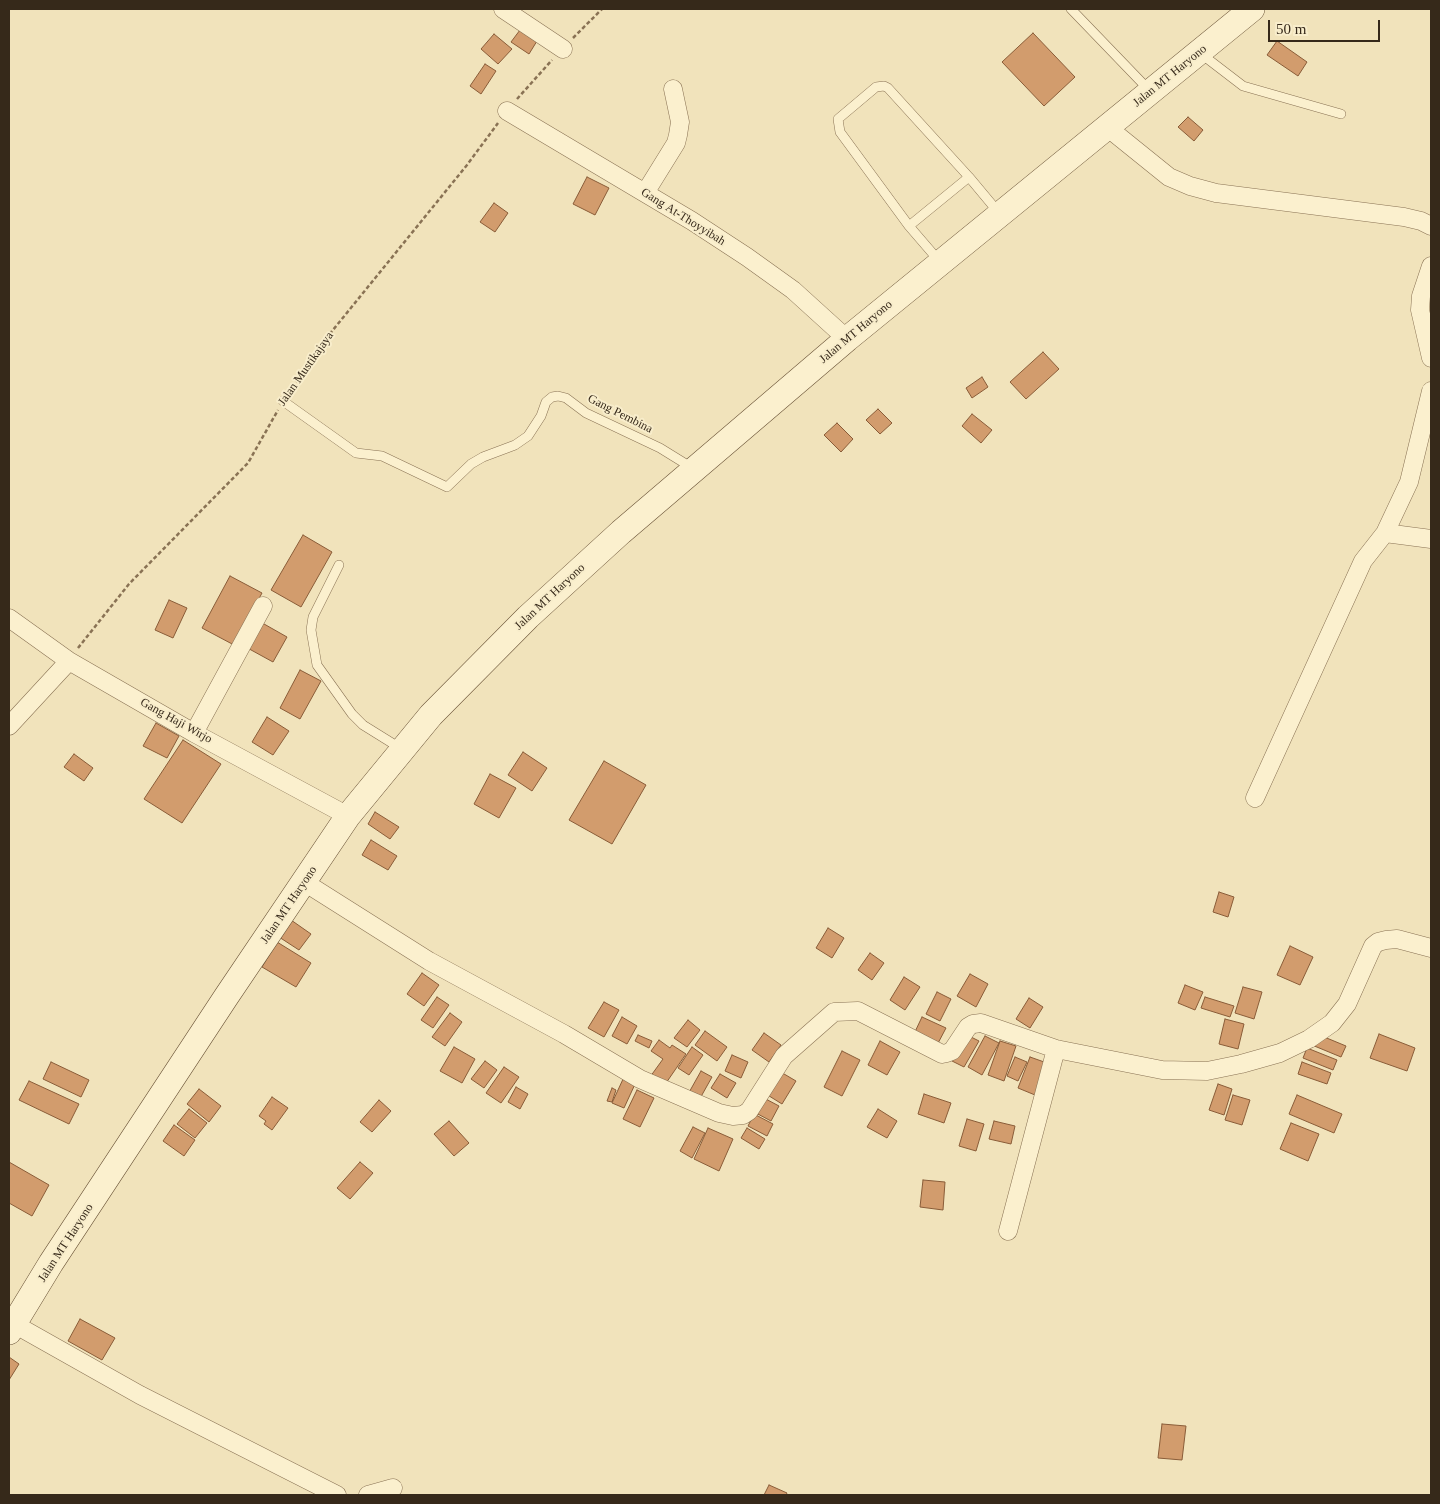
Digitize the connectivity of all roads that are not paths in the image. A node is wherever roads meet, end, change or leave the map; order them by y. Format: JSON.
{"nodes":[{"id":1,"x":503,"y":9,"type":"edge"},
{"id":2,"x":1071,"y":9,"type":"edge"},
{"id":3,"x":1252,"y":9,"type":"edge"},
{"id":4,"x":564,"y":49,"type":"road end"},
{"id":5,"x":1200,"y":53,"type":"junction"},
{"id":6,"x":673,"y":89,"type":"dead end"},
{"id":7,"x":1150,"y":92,"type":"junction"},
{"id":8,"x":507,"y":111,"type":"road end"},
{"id":9,"x":1342,"y":114,"type":"dead end"},
{"id":10,"x":1107,"y":127,"type":"junction"},
{"id":11,"x":969,"y":177,"type":"junction"},
{"id":12,"x":645,"y":193,"type":"junction"},
{"id":13,"x":1000,"y":214,"type":"junction"},
{"id":14,"x":909,"y":226,"type":"junction"},
{"id":15,"x":1431,"y":226,"type":"edge"},
{"id":16,"x":940,"y":262,"type":"junction"},
{"id":17,"x":1431,"y":266,"type":"edge"},
{"id":18,"x":847,"y":339,"type":"junction"},
{"id":19,"x":1431,"y":358,"type":"edge"},
{"id":20,"x":1431,"y":391,"type":"edge"},
{"id":21,"x":283,"y":401,"type":"road end"},
{"id":22,"x":695,"y":470,"type":"junction"},
{"id":23,"x":1385,"y":533,"type":"junction"},
{"id":24,"x":1431,"y":539,"type":"edge"},
{"id":25,"x":339,"y":565,"type":"dead end"},
{"id":26,"x":263,"y":606,"type":"dead end"},
{"id":27,"x":9,"y":618,"type":"edge"},
{"id":28,"x":69,"y":661,"type":"junction"},
{"id":29,"x":9,"y":726,"type":"edge"},
{"id":30,"x":194,"y":733,"type":"junction"},
{"id":31,"x":402,"y":750,"type":"junction"},
{"id":32,"x":1255,"y":798,"type":"dead end"},
{"id":33,"x":348,"y":816,"type":"junction"},
{"id":34,"x":304,"y":882,"type":"junction"},
{"id":35,"x":1431,"y":948,"type":"edge"},
{"id":36,"x":1056,"y":1049,"type":"junction"},
{"id":37,"x":1008,"y":1231,"type":"dead end"},
{"id":38,"x":12,"y":1328,"type":"edge"},
{"id":39,"x":393,"y":1488,"type":"dead end"},
{"id":40,"x":337,"y":1495,"type":"edge"},
{"id":41,"x":368,"y":1495,"type":"edge"}],
"edges":[{"from":1,"to":4,"type":"street"},
{"from":2,"to":7,"type":"lane"},
{"from":3,"to":5,"type":"main road","name":"Jalan MT Haryono"},
{"from":5,"to":7,"type":"main road","name":"Jalan MT Haryono"},
{"from":5,"to":9,"type":"lane"},
{"from":6,"to":12,"type":"street"},
{"from":7,"to":10,"type":"main road","name":"Jalan MT Haryono"},
{"from":8,"to":12,"type":"street","name":"Gang At-Thoyyibah"},
{"from":10,"to":13,"type":"main road","name":"Jalan MT Haryono"},
{"from":10,"to":15,"type":"street"},
{"from":11,"to":13,"type":"lane"},
{"from":11,"to":14,"type":"lane"},
{"from":11,"to":14,"type":"lane"},
{"from":12,"to":18,"type":"street","name":"Gang At-Thoyyibah"},
{"from":13,"to":16,"type":"main road","name":"Jalan MT Haryono"},
{"from":14,"to":16,"type":"lane"},
{"from":16,"to":18,"type":"main road","name":"Jalan MT Haryono"},
{"from":17,"to":19,"type":"street"},
{"from":18,"to":22,"type":"main road","name":"Jalan MT Haryono"},
{"from":20,"to":23,"type":"street"},
{"from":21,"to":22,"type":"lane","name":"Gang Pembina"},
{"from":22,"to":31,"type":"main road","name":"Jalan MT Haryono"},
{"from":23,"to":24,"type":"street"},
{"from":23,"to":32,"type":"street"},
{"from":25,"to":31,"type":"lane"},
{"from":26,"to":30,"type":"street"},
{"from":27,"to":28,"type":"street","name":"Gang Haji Wirjo"},
{"from":28,"to":29,"type":"street"},
{"from":28,"to":30,"type":"street","name":"Gang Haji Wirjo"},
{"from":30,"to":33,"type":"street","name":"Gang Haji Wirjo"},
{"from":31,"to":33,"type":"main road","name":"Jalan MT Haryono"},
{"from":33,"to":34,"type":"main road","name":"Jalan MT Haryono"},
{"from":34,"to":36,"type":"street"},
{"from":34,"to":38,"type":"main road","name":"Jalan MT Haryono"},
{"from":35,"to":36,"type":"street"},
{"from":36,"to":37,"type":"street"},
{"from":38,"to":40,"type":"street"},
{"from":39,"to":41,"type":"street"}]}
